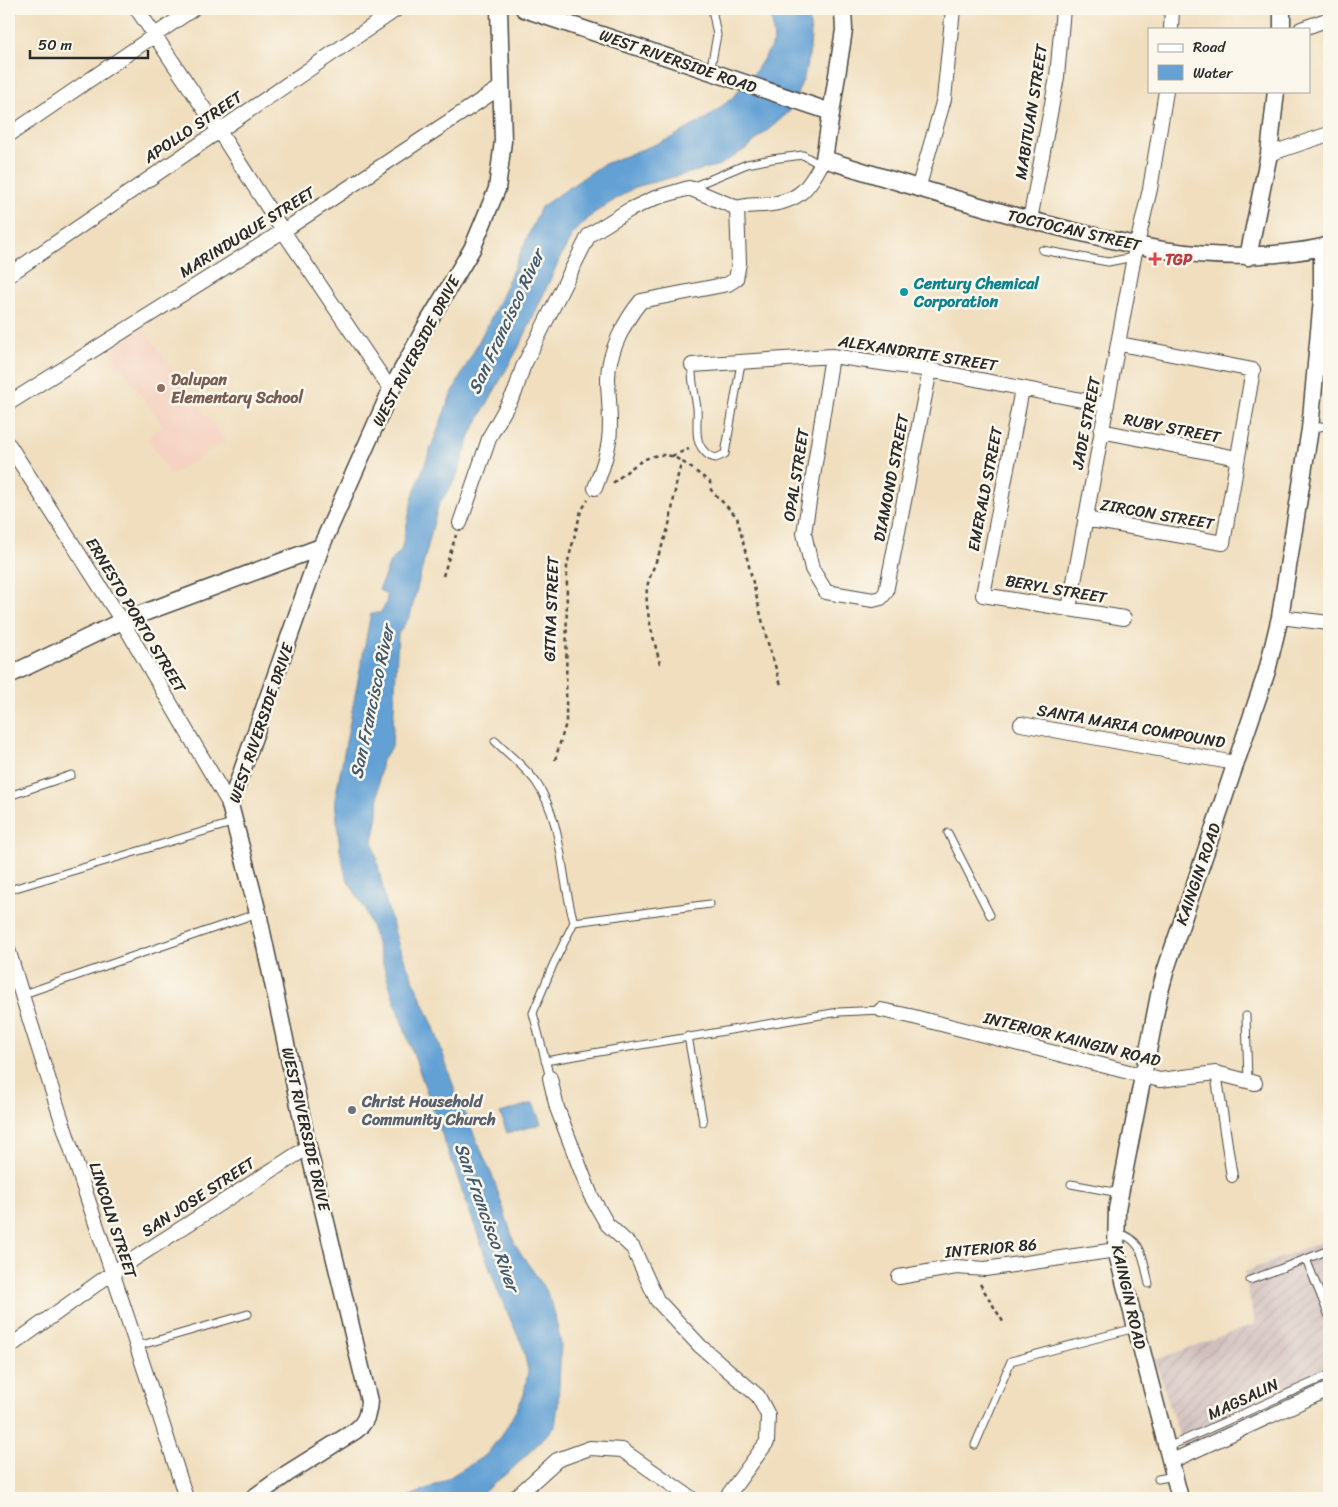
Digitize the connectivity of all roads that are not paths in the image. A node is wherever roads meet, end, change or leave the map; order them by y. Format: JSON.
{"nodes":[{"id":1,"x":137,"y":9,"type":"edge"},
{"id":2,"x":194,"y":9,"type":"edge"},
{"id":3,"x":397,"y":9,"type":"edge"},
{"id":4,"x":499,"y":9,"type":"edge"},
{"id":5,"x":524,"y":9,"type":"edge"},
{"id":6,"x":712,"y":9,"type":"edge"},
{"id":7,"x":843,"y":9,"type":"edge"},
{"id":8,"x":953,"y":9,"type":"edge"},
{"id":9,"x":1063,"y":9,"type":"edge"},
{"id":10,"x":1172,"y":9,"type":"edge"},
{"id":11,"x":1282,"y":9,"type":"edge"},
{"id":12,"x":1329,"y":19,"type":"edge"},
{"id":13,"x":1172,"y":28,"type":"edge"},
{"id":14,"x":1282,"y":28,"type":"edge"},
{"id":15,"x":1304,"y":28,"type":"edge"},
{"id":16,"x":154,"y":35,"type":"junction"},
{"id":17,"x":710,"y":72,"type":"junction"},
{"id":18,"x":501,"y":87,"type":"junction"},
{"id":19,"x":1166,"y":92,"type":"edge"},
{"id":20,"x":1276,"y":92,"type":"edge"},
{"id":21,"x":831,"y":112,"type":"junction"},
{"id":22,"x":220,"y":130,"type":"junction"},
{"id":23,"x":1329,"y":134,"type":"edge"},
{"id":24,"x":9,"y":135,"type":"edge"},
{"id":25,"x":1269,"y":154,"type":"junction"},
{"id":26,"x":823,"y":162,"type":"junction"},
{"id":27,"x":689,"y":188,"type":"junction"},
{"id":28,"x":918,"y":189,"type":"junction"},
{"id":29,"x":737,"y":208,"type":"junction"},
{"id":30,"x":1030,"y":220,"type":"junction"},
{"id":31,"x":283,"y":232,"type":"junction"},
{"id":32,"x":1326,"y":247,"type":"edge"},
{"id":33,"x":1042,"y":250,"type":"dead end"},
{"id":34,"x":1136,"y":251,"type":"junction"},
{"id":35,"x":1248,"y":257,"type":"junction"},
{"id":36,"x":9,"y":275,"type":"edge"},
{"id":37,"x":1120,"y":344,"type":"junction"},
{"id":38,"x":832,"y":356,"type":"junction"},
{"id":39,"x":741,"y":363,"type":"junction"},
{"id":40,"x":692,"y":365,"type":"joint"},
{"id":41,"x":930,"y":370,"type":"junction"},
{"id":42,"x":1022,"y":389,"type":"junction"},
{"id":43,"x":391,"y":390,"type":"junction"},
{"id":44,"x":9,"y":402,"type":"edge"},
{"id":45,"x":1107,"y":405,"type":"junction"},
{"id":46,"x":1329,"y":425,"type":"edge"},
{"id":47,"x":1310,"y":429,"type":"junction"},
{"id":48,"x":1101,"y":431,"type":"junction"},
{"id":49,"x":9,"y":445,"type":"edge"},
{"id":50,"x":1237,"y":458,"type":"junction"},
{"id":51,"x":595,"y":488,"type":"road end"},
{"id":52,"x":1085,"y":519,"type":"junction"},
{"id":53,"x":460,"y":523,"type":"road end"},
{"id":54,"x":321,"y":547,"type":"junction"},
{"id":55,"x":886,"y":592,"type":"joint"},
{"id":56,"x":983,"y":595,"type":"joint"},
{"id":57,"x":1069,"y":609,"type":"junction"},
{"id":58,"x":1280,"y":617,"type":"junction"},
{"id":59,"x":1124,"y":618,"type":"dead end"},
{"id":60,"x":122,"y":621,"type":"junction"},
{"id":61,"x":1329,"y":623,"type":"edge"},
{"id":62,"x":9,"y":675,"type":"edge"},
{"id":63,"x":1021,"y":724,"type":"dead end"},
{"id":64,"x":495,"y":741,"type":"dead end"},
{"id":65,"x":1235,"y":763,"type":"junction"},
{"id":66,"x":71,"y":774,"type":"dead end"},
{"id":67,"x":9,"y":796,"type":"edge"},
{"id":68,"x":230,"y":805,"type":"junction"},
{"id":69,"x":236,"y":822,"type":"junction"},
{"id":70,"x":948,"y":833,"type":"dead end"},
{"id":71,"x":9,"y":890,"type":"edge"},
{"id":72,"x":710,"y":904,"type":"dead end"},
{"id":73,"x":258,"y":913,"type":"junction"},
{"id":74,"x":990,"y":915,"type":"dead end"},
{"id":75,"x":574,"y":922,"type":"junction"},
{"id":76,"x":9,"y":952,"type":"edge"},
{"id":77,"x":22,"y":994,"type":"junction"},
{"id":78,"x":881,"y":1010,"type":"joint"},
{"id":79,"x":1246,"y":1016,"type":"dead end"},
{"id":80,"x":688,"y":1036,"type":"junction"},
{"id":81,"x":545,"y":1061,"type":"junction"},
{"id":82,"x":1216,"y":1073,"type":"junction"},
{"id":83,"x":1144,"y":1077,"type":"junction"},
{"id":84,"x":550,"y":1078,"type":"joint"},
{"id":85,"x":1251,"y":1082,"type":"joint"},
{"id":86,"x":703,"y":1122,"type":"dead end"},
{"id":87,"x":308,"y":1146,"type":"junction"},
{"id":88,"x":1232,"y":1178,"type":"dead end"},
{"id":89,"x":1071,"y":1184,"type":"dead end"},
{"id":90,"x":1120,"y":1193,"type":"junction"},
{"id":91,"x":1116,"y":1233,"type":"junction"},
{"id":92,"x":1116,"y":1250,"type":"junction"},
{"id":93,"x":1329,"y":1250,"type":"edge"},
{"id":94,"x":1306,"y":1259,"type":"junction"},
{"id":95,"x":112,"y":1273,"type":"junction"},
{"id":96,"x":899,"y":1277,"type":"dead end"},
{"id":97,"x":1250,"y":1280,"type":"dead end"},
{"id":98,"x":1149,"y":1284,"type":"dead end"},
{"id":99,"x":248,"y":1314,"type":"dead end"},
{"id":100,"x":1329,"y":1316,"type":"edge"},
{"id":101,"x":1135,"y":1328,"type":"junction"},
{"id":102,"x":138,"y":1346,"type":"junction"},
{"id":103,"x":9,"y":1347,"type":"edge"},
{"id":104,"x":1329,"y":1375,"type":"edge"},
{"id":105,"x":1329,"y":1389,"type":"edge"},
{"id":106,"x":975,"y":1445,"type":"dead end"},
{"id":107,"x":1171,"y":1461,"type":"junction"},
{"id":108,"x":1158,"y":1479,"type":"dead end"},
{"id":109,"x":186,"y":1498,"type":"edge"},
{"id":110,"x":253,"y":1498,"type":"edge"},
{"id":111,"x":515,"y":1498,"type":"edge"},
{"id":112,"x":691,"y":1498,"type":"edge"},
{"id":113,"x":726,"y":1498,"type":"edge"},
{"id":114,"x":1180,"y":1498,"type":"edge"}],
"edges":[{"from":1,"to":16,"type":"street"},
{"from":2,"to":16,"type":"street"},
{"from":3,"to":22,"type":"street","name":"APOLLO STREET"},
{"from":4,"to":18,"type":"street","name":"WEST RIVERSIDE DRIVE"},
{"from":5,"to":17,"type":"street","name":"WEST RIVERSIDE ROAD"},
{"from":6,"to":17,"type":"lane"},
{"from":7,"to":21,"type":"street"},
{"from":8,"to":28,"type":"street"},
{"from":9,"to":30,"type":"street","name":"MABITUAN STREET"},
{"from":10,"to":13,"type":"street"},
{"from":11,"to":14,"type":"street"},
{"from":12,"to":15,"type":"street"},
{"from":16,"to":22,"type":"street"},
{"from":16,"to":24,"type":"street"},
{"from":17,"to":21,"type":"street","name":"WEST RIVERSIDE ROAD"},
{"from":18,"to":31,"type":"street","name":"MARINDUQUE STREET"},
{"from":18,"to":43,"type":"street","name":"WEST RIVERSIDE DRIVE"},
{"from":19,"to":34,"type":"street","name":"JADE STREET"},
{"from":20,"to":25,"type":"street"},
{"from":21,"to":26,"type":"street"},
{"from":22,"to":31,"type":"street"},
{"from":22,"to":36,"type":"street","name":"APOLLO STREET"},
{"from":23,"to":25,"type":"street"},
{"from":25,"to":35,"type":"street"},
{"from":26,"to":27,"type":"lane"},
{"from":26,"to":28,"type":"street","name":"TOCTOCAN STREET"},
{"from":26,"to":29,"type":"street"},
{"from":27,"to":29,"type":"street"},
{"from":27,"to":53,"type":"street"},
{"from":28,"to":30,"type":"street","name":"TOCTOCAN STREET"},
{"from":29,"to":51,"type":"street"},
{"from":30,"to":34,"type":"street","name":"TOCTOCAN STREET"},
{"from":31,"to":43,"type":"street"},
{"from":31,"to":44,"type":"street","name":"MARINDUQUE STREET"},
{"from":32,"to":35,"type":"street","name":"TOCTOCAN STREET"},
{"from":32,"to":47,"type":"street","name":"KAINGIN ROAD"},
{"from":33,"to":34,"type":"lane"},
{"from":34,"to":35,"type":"street","name":"TOCTOCAN STREET"},
{"from":34,"to":37,"type":"street","name":"JADE STREET"},
{"from":37,"to":45,"type":"street","name":"JADE STREET"},
{"from":37,"to":50,"type":"street"},
{"from":38,"to":39,"type":"street","name":"ALEXANDRITE STREET"},
{"from":38,"to":41,"type":"street","name":"ALEXANDRITE STREET"},
{"from":38,"to":55,"type":"street","name":"OPAL STREET"},
{"from":39,"to":40,"type":"street","name":"ALEXANDRITE STREET"},
{"from":39,"to":40,"type":"lane"},
{"from":41,"to":42,"type":"street","name":"ALEXANDRITE STREET"},
{"from":41,"to":55,"type":"street","name":"DIAMOND STREET"},
{"from":42,"to":45,"type":"street","name":"ALEXANDRITE STREET"},
{"from":42,"to":56,"type":"street","name":"EMERALD STREET"},
{"from":43,"to":54,"type":"street","name":"WEST RIVERSIDE DRIVE"},
{"from":45,"to":48,"type":"street","name":"JADE STREET"},
{"from":46,"to":47,"type":"lane"},
{"from":47,"to":58,"type":"street","name":"KAINGIN ROAD"},
{"from":48,"to":50,"type":"street","name":"RUBY STREET"},
{"from":48,"to":52,"type":"street","name":"JADE STREET"},
{"from":49,"to":60,"type":"street","name":"ERNESTO PORTO STREET"},
{"from":50,"to":52,"type":"street","name":"ZIRCON STREET"},
{"from":52,"to":57,"type":"street","name":"JADE STREET"},
{"from":54,"to":60,"type":"street"},
{"from":54,"to":68,"type":"street","name":"WEST RIVERSIDE DRIVE"},
{"from":56,"to":57,"type":"street","name":"BERYL STREET"},
{"from":57,"to":59,"type":"street","name":"BERYL STREET"},
{"from":58,"to":61,"type":"street"},
{"from":58,"to":65,"type":"street","name":"KAINGIN ROAD"},
{"from":60,"to":62,"type":"street"},
{"from":60,"to":68,"type":"street","name":"ERNESTO PORTO STREET"},
{"from":63,"to":65,"type":"street","name":"SANTA MARIA COMPOUND"},
{"from":64,"to":75,"type":"lane"},
{"from":65,"to":83,"type":"street","name":"KAINGIN ROAD"},
{"from":66,"to":67,"type":"lane"},
{"from":68,"to":69,"type":"street","name":"WEST RIVERSIDE DRIVE"},
{"from":69,"to":71,"type":"lane"},
{"from":69,"to":73,"type":"street","name":"WEST RIVERSIDE DRIVE"},
{"from":70,"to":74,"type":"lane"},
{"from":72,"to":75,"type":"lane"},
{"from":73,"to":77,"type":"lane"},
{"from":73,"to":87,"type":"street","name":"WEST RIVERSIDE DRIVE"},
{"from":75,"to":81,"type":"lane"},
{"from":76,"to":77,"type":"street","name":"LINCOLN STREET"},
{"from":77,"to":95,"type":"street","name":"LINCOLN STREET"},
{"from":78,"to":80,"type":"lane"},
{"from":78,"to":83,"type":"street","name":"INTERIOR KAINGIN ROAD"},
{"from":79,"to":85,"type":"lane"},
{"from":80,"to":81,"type":"lane"},
{"from":80,"to":86,"type":"lane"},
{"from":81,"to":84,"type":"lane"},
{"from":82,"to":83,"type":"street","name":"INTERIOR KAINGIN ROAD"},
{"from":82,"to":85,"type":"street","name":"INTERIOR KAINGIN ROAD"},
{"from":82,"to":88,"type":"street"},
{"from":83,"to":90,"type":"street","name":"KAINGIN ROAD"},
{"from":84,"to":113,"type":"street"},
{"from":87,"to":95,"type":"street","name":"SAN JOSE STREET"},
{"from":87,"to":110,"type":"street","name":"WEST RIVERSIDE DRIVE"},
{"from":89,"to":90,"type":"lane"},
{"from":90,"to":91,"type":"street","name":"KAINGIN ROAD"},
{"from":91,"to":92,"type":"street","name":"KAINGIN ROAD"},
{"from":91,"to":98,"type":"lane"},
{"from":92,"to":96,"type":"street","name":"INTERIOR 86"},
{"from":92,"to":101,"type":"street","name":"KAINGIN ROAD"},
{"from":93,"to":94,"type":"lane"},
{"from":94,"to":97,"type":"lane"},
{"from":94,"to":100,"type":"lane"},
{"from":95,"to":102,"type":"street","name":"LINCOLN STREET"},
{"from":95,"to":103,"type":"street","name":"SAN JOSE STREET"},
{"from":99,"to":102,"type":"lane"},
{"from":101,"to":106,"type":"lane"},
{"from":101,"to":107,"type":"street","name":"KAINGIN ROAD"},
{"from":102,"to":109,"type":"street","name":"LINCOLN STREET"},
{"from":104,"to":107,"type":"lane","name":"MAGSALIN"},
{"from":105,"to":107,"type":"street"},
{"from":107,"to":108,"type":"lane","name":"MAGSALIN"},
{"from":107,"to":114,"type":"street","name":"KAINGIN ROAD"},
{"from":111,"to":112,"type":"street"}]}
